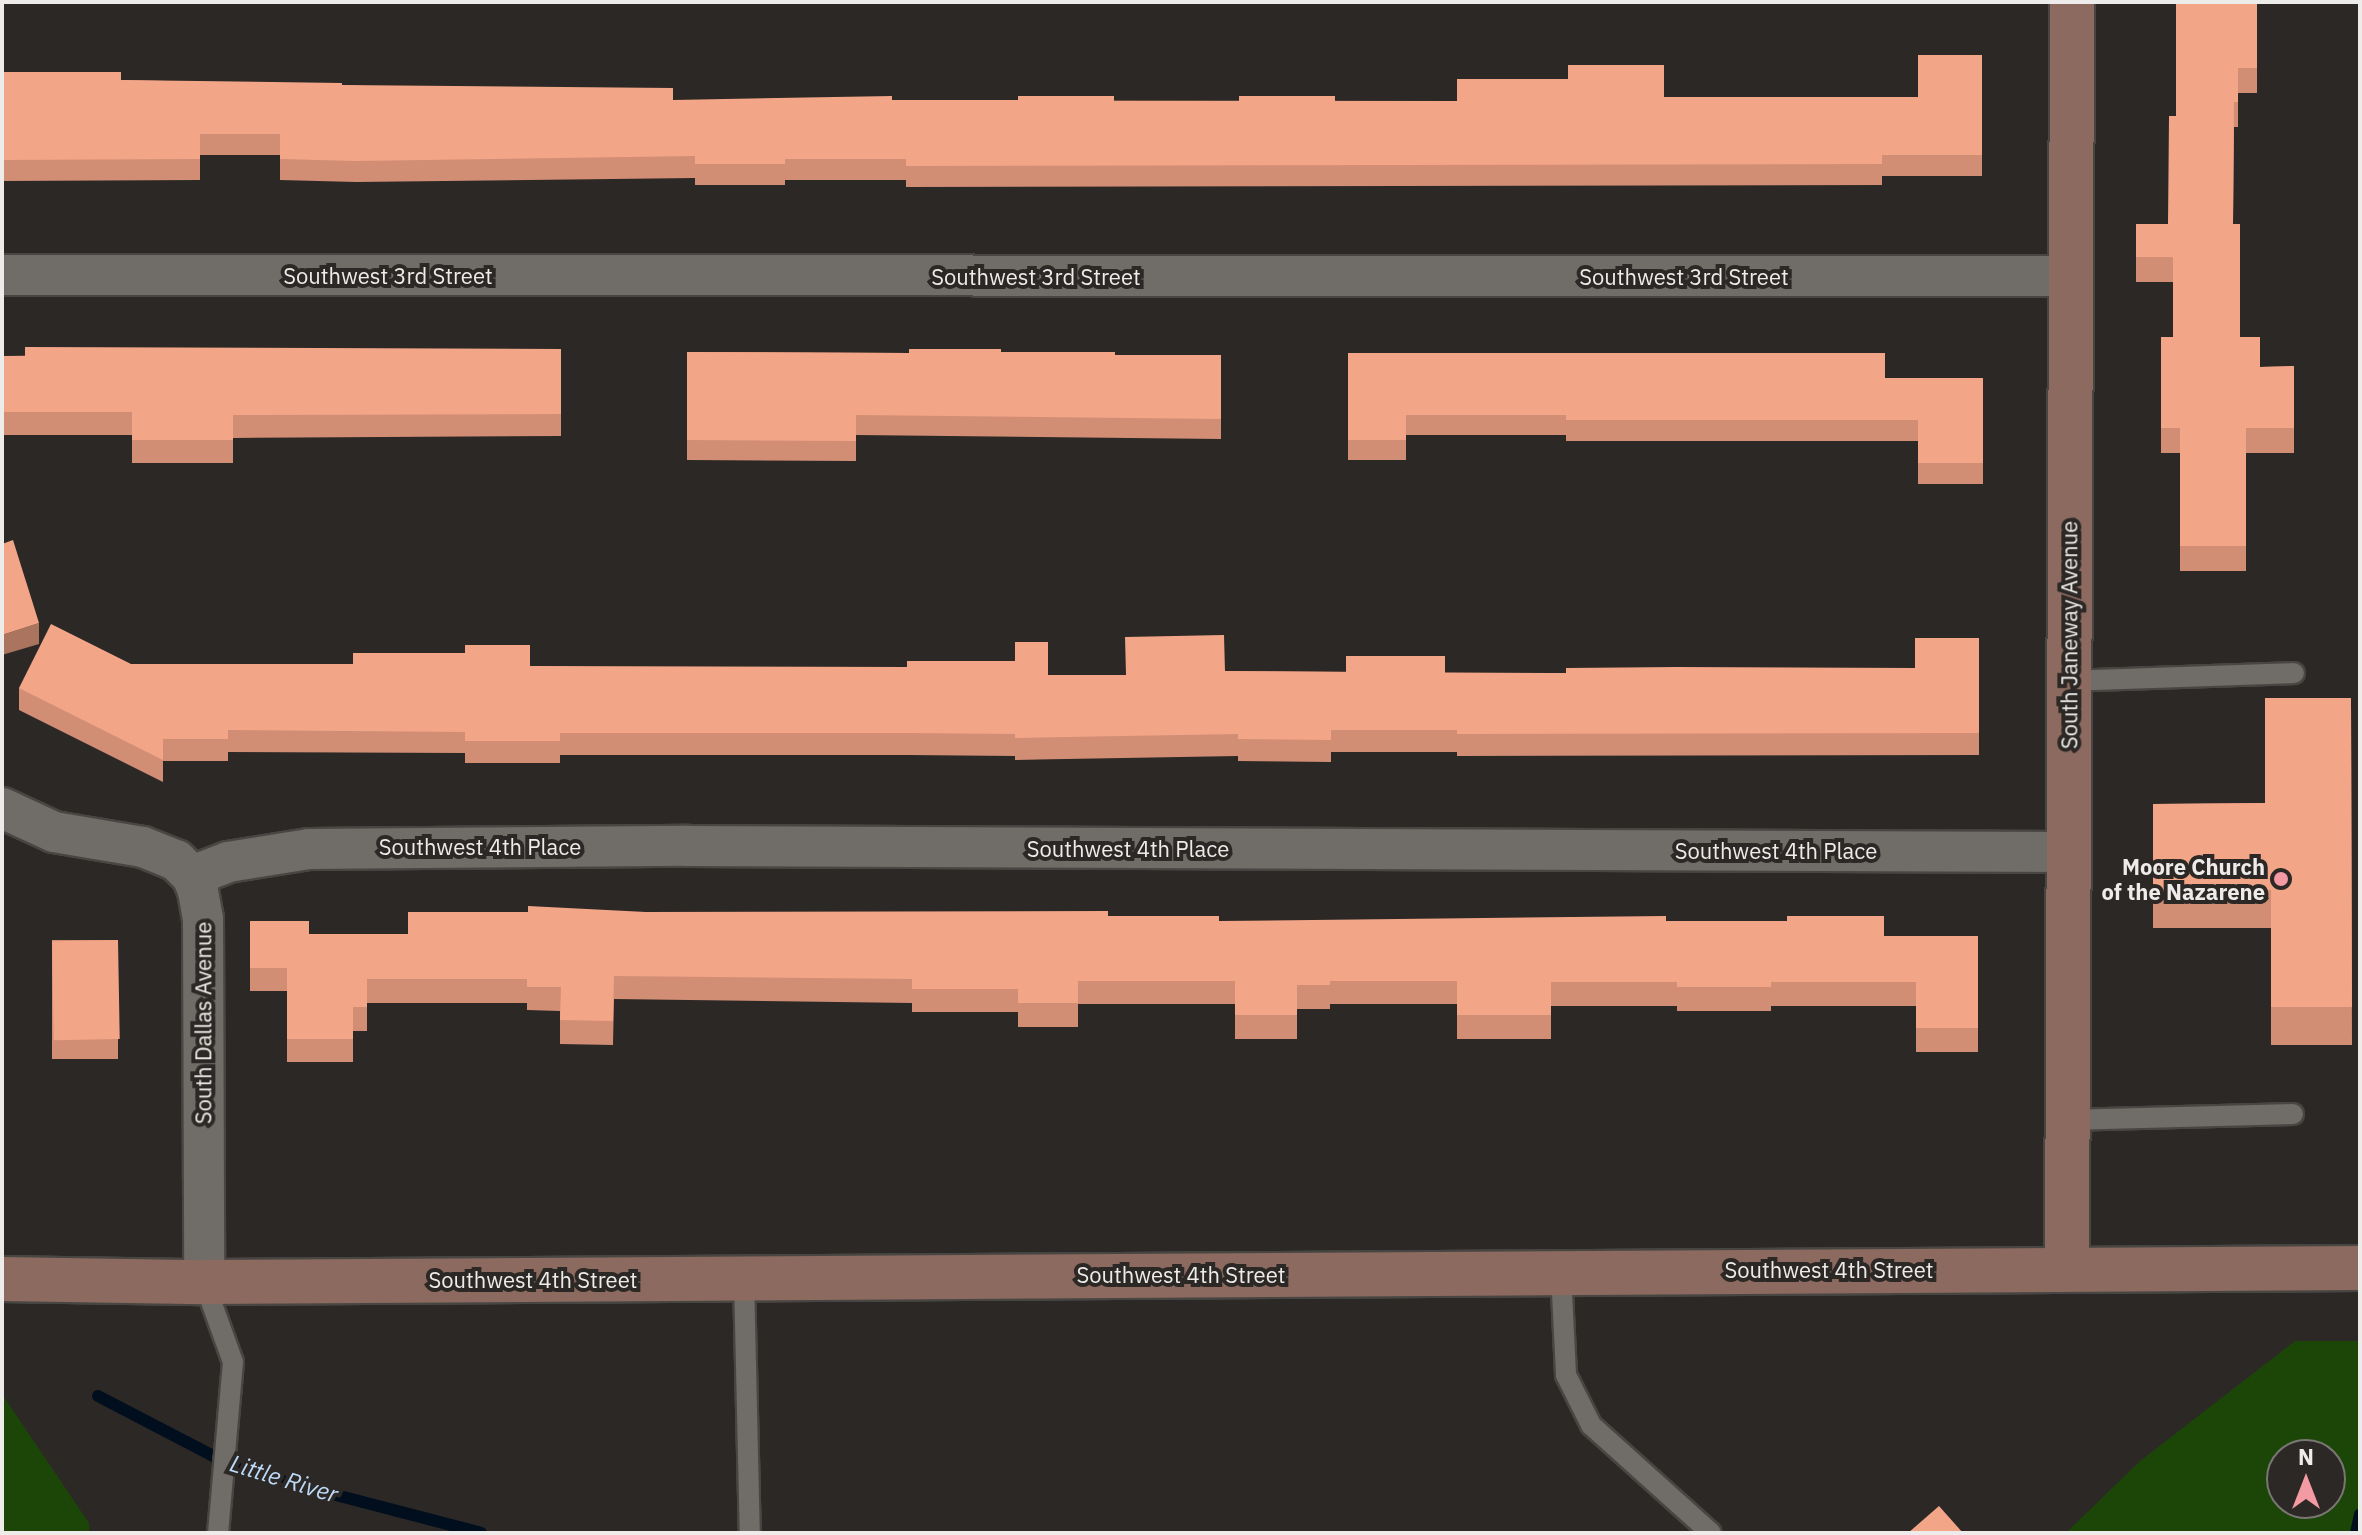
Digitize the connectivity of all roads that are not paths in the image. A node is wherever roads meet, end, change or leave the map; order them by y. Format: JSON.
{"nodes":[{"id":1,"x":2072,"y":2,"type":"edge"},
{"id":2,"x":2,"y":275,"type":"edge"},
{"id":3,"x":2070,"y":276,"type":"junction"},
{"id":4,"x":2294,"y":673,"type":"dead end"},
{"id":5,"x":2069,"y":681,"type":"junction"},
{"id":6,"x":2,"y":808,"type":"edge"},
{"id":7,"x":2068,"y":852,"type":"junction"},
{"id":8,"x":192,"y":876,"type":"junction"},
{"id":9,"x":2293,"y":1114,"type":"dead end"},
{"id":10,"x":2067,"y":1120,"type":"junction"},
{"id":11,"x":2067,"y":1268,"type":"junction"},
{"id":12,"x":2360,"y":1268,"type":"edge"},
{"id":13,"x":1561,"y":1272,"type":"junction"},
{"id":14,"x":744,"y":1278,"type":"junction"},
{"id":15,"x":2,"y":1279,"type":"edge"},
{"id":16,"x":204,"y":1282,"type":"junction"},
{"id":17,"x":218,"y":1533,"type":"edge"},
{"id":18,"x":750,"y":1533,"type":"edge"},
{"id":19,"x":1711,"y":1533,"type":"edge"}],
"edges":[{"from":1,"to":3,"type":"main road","name":"South Janeway Avenue"},
{"from":2,"to":3,"type":"street","name":"Southwest 3rd Street"},
{"from":3,"to":5,"type":"main road","name":"South Janeway Avenue"},
{"from":4,"to":5,"type":"lane"},
{"from":5,"to":7,"type":"main road","name":"South Janeway Avenue"},
{"from":6,"to":8,"type":"street"},
{"from":7,"to":8,"type":"street","name":"Southwest 4th Place"},
{"from":7,"to":10,"type":"main road","name":"South Janeway Avenue"},
{"from":8,"to":16,"type":"street","name":"South Dallas Avenue"},
{"from":9,"to":10,"type":"lane"},
{"from":10,"to":11,"type":"main road","name":"South Janeway Avenue"},
{"from":11,"to":12,"type":"main road","name":"Southwest 4th Street"},
{"from":11,"to":13,"type":"main road","name":"Southwest 4th Street"},
{"from":13,"to":14,"type":"main road","name":"Southwest 4th Street"},
{"from":13,"to":19,"type":"lane"},
{"from":14,"to":16,"type":"main road","name":"Southwest 4th Street"},
{"from":14,"to":18,"type":"lane"},
{"from":15,"to":16,"type":"main road","name":"Southwest 4th Street"},
{"from":16,"to":17,"type":"lane"}]}
